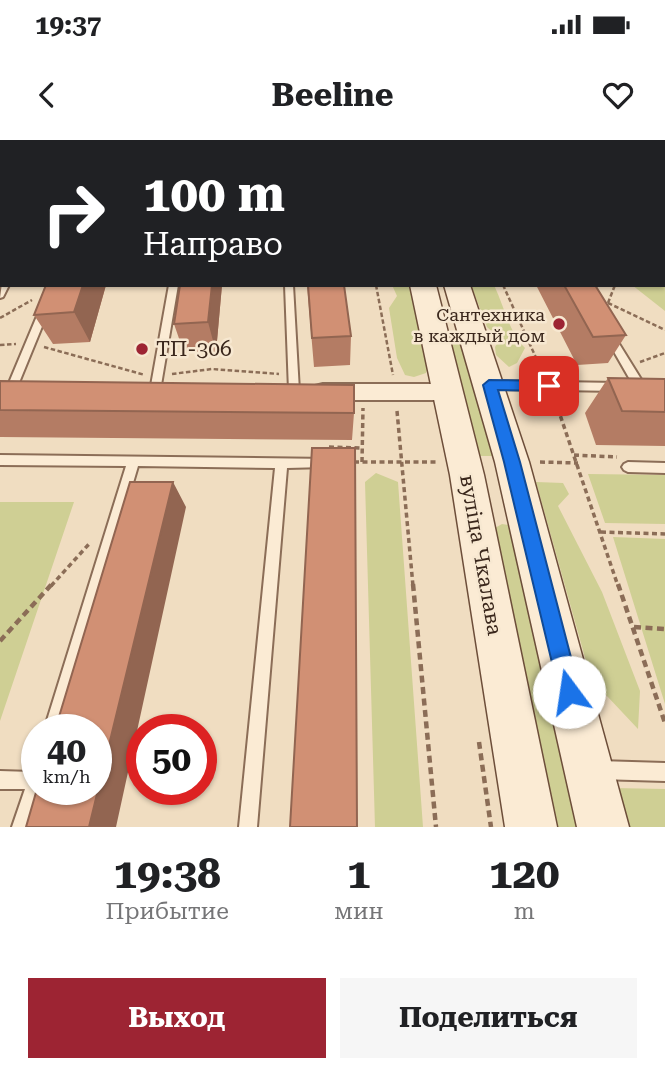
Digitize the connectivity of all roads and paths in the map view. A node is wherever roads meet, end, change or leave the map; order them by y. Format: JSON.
{"nodes":[{"id":1,"x":52,"y":287,"type":"edge"},
{"id":2,"x":54,"y":287,"type":"edge"},
{"id":3,"x":174,"y":287,"type":"edge"},
{"id":4,"x":289,"y":287,"type":"edge"},
{"id":5,"x":376,"y":287,"type":"edge"},
{"id":6,"x":504,"y":287,"type":"edge"},
{"id":7,"x":614,"y":287,"type":"edge"},
{"id":8,"x":608,"y":303,"type":"junction"},
{"id":9,"x":448,"y":313,"type":"edge"},
{"id":10,"x":0,"y":318,"type":"edge"},
{"id":11,"x":600,"y":320,"type":"joint"},
{"id":12,"x":665,"y":330,"type":"edge"},
{"id":13,"x":30,"y":344,"type":"junction"},
{"id":14,"x":0,"y":345,"type":"edge"},
{"id":15,"x":390,"y":380,"type":"junction"},
{"id":16,"x":156,"y":384,"type":"junction"},
{"id":17,"x":489,"y":385,"type":"junction"},
{"id":18,"x":289,"y":386,"type":"junction"},
{"id":19,"x":549,"y":386,"type":"junction"},
{"id":20,"x":640,"y":387,"type":"junction"},
{"id":21,"x":652,"y":387,"type":"edge"},
{"id":22,"x":6,"y":390,"type":"edge"},
{"id":23,"x":37,"y":390,"type":"edge"},
{"id":24,"x":129,"y":391,"type":"edge"},
{"id":25,"x":183,"y":391,"type":"edge"},
{"id":26,"x":448,"y":392,"type":"junction"},
{"id":27,"x":363,"y":410,"type":"dead end"},
{"id":28,"x":0,"y":460,"type":"edge"},
{"id":29,"x":134,"y":461,"type":"junction"},
{"id":30,"x":341,"y":461,"type":"joint"},
{"id":31,"x":362,"y":462,"type":"junction"},
{"id":32,"x":404,"y":462,"type":"junction"},
{"id":33,"x":281,"y":463,"type":"junction"},
{"id":34,"x":578,"y":463,"type":"junction"},
{"id":35,"x":628,"y":467,"type":"dead end"},
{"id":36,"x":454,"y":468,"type":"junction"},
{"id":37,"x":526,"y":468,"type":"junction"},
{"id":38,"x":665,"y":468,"type":"edge"},
{"id":39,"x":119,"y":512,"type":"junction"},
{"id":40,"x":601,"y":531,"type":"junction"},
{"id":41,"x":665,"y":534,"type":"edge"},
{"id":42,"x":531,"y":538,"type":"junction"},
{"id":43,"x":479,"y":539,"type":"junction"},
{"id":44,"x":634,"y":627,"type":"junction"},
{"id":45,"x":665,"y":629,"type":"edge"},
{"id":46,"x":0,"y":641,"type":"edge"},
{"id":47,"x":57,"y":714,"type":"edge"},
{"id":48,"x":665,"y":723,"type":"edge"},
{"id":49,"x":589,"y":769,"type":"junction"},
{"id":50,"x":665,"y":772,"type":"edge"},
{"id":51,"x":0,"y":780,"type":"edge"},
{"id":52,"x":21,"y":780,"type":"edge"},
{"id":53,"x":28,"y":805,"type":"edge"},
{"id":54,"x":21,"y":827,"type":"edge"},
{"id":55,"x":248,"y":827,"type":"edge"},
{"id":56,"x":436,"y":827,"type":"edge"},
{"id":57,"x":531,"y":827,"type":"edge"},
{"id":58,"x":603,"y":827,"type":"edge"}],
"edges":[{"from":1,"to":10,"type":"path"},
{"from":2,"to":13,"type":"lane"},
{"from":3,"to":16,"type":"lane"},
{"from":4,"to":18,"type":"lane"},
{"from":5,"to":15,"type":"path"},
{"from":6,"to":19,"type":"path"},
{"from":7,"to":8,"type":"path"},
{"from":8,"to":11,"type":"path"},
{"from":8,"to":12,"type":"path"},
{"from":9,"to":17,"type":"main road","name":"вуліца Чкалава"},
{"from":9,"to":26,"type":"main road","name":"вуліца Чкалава"},
{"from":11,"to":20,"type":"lane"},
{"from":13,"to":14,"type":"path"},
{"from":13,"to":16,"type":"path"},
{"from":13,"to":22,"type":"lane"},
{"from":15,"to":18,"type":"street"},
{"from":15,"to":26,"type":"street"},
{"from":15,"to":32,"type":"path"},
{"from":16,"to":18,"type":"path"},
{"from":16,"to":24,"type":"street"},
{"from":16,"to":25,"type":"street"},
{"from":17,"to":19,"type":"lane"},
{"from":17,"to":37,"type":"main road","name":"вуліца Чкалава"},
{"from":19,"to":20,"type":"lane"},
{"from":19,"to":34,"type":"path"},
{"from":20,"to":21,"type":"lane"},
{"from":22,"to":23,"type":"street"},
{"from":26,"to":36,"type":"main road","name":"вуліца Чкалава"},
{"from":27,"to":31,"type":"path"},
{"from":28,"to":29,"type":"lane"},
{"from":29,"to":33,"type":"lane"},
{"from":29,"to":39,"type":"lane"},
{"from":30,"to":31,"type":"path"},
{"from":30,"to":33,"type":"lane"},
{"from":31,"to":32,"type":"path"},
{"from":32,"to":36,"type":"path"},
{"from":32,"to":56,"type":"path"},
{"from":33,"to":55,"type":"lane"},
{"from":34,"to":37,"type":"path"},
{"from":34,"to":40,"type":"path"},
{"from":35,"to":38,"type":"lane"},
{"from":36,"to":37,"type":"main road"},
{"from":36,"to":43,"type":"main road","name":"вуліца Чкалава"},
{"from":37,"to":42,"type":"main road","name":"вуліца Чкалава"},
{"from":39,"to":46,"type":"path"},
{"from":39,"to":47,"type":"lane"},
{"from":40,"to":41,"type":"path"},
{"from":40,"to":44,"type":"path"},
{"from":42,"to":43,"type":"main road"},
{"from":42,"to":49,"type":"main road","name":"вуліца Чкалава"},
{"from":43,"to":57,"type":"main road","name":"вуліца Чкалава"},
{"from":44,"to":45,"type":"path"},
{"from":44,"to":48,"type":"path"},
{"from":49,"to":50,"type":"lane"},
{"from":49,"to":58,"type":"main road","name":"вуліца Чкалава"},
{"from":51,"to":52,"type":"lane"},
{"from":53,"to":54,"type":"lane"}]}
